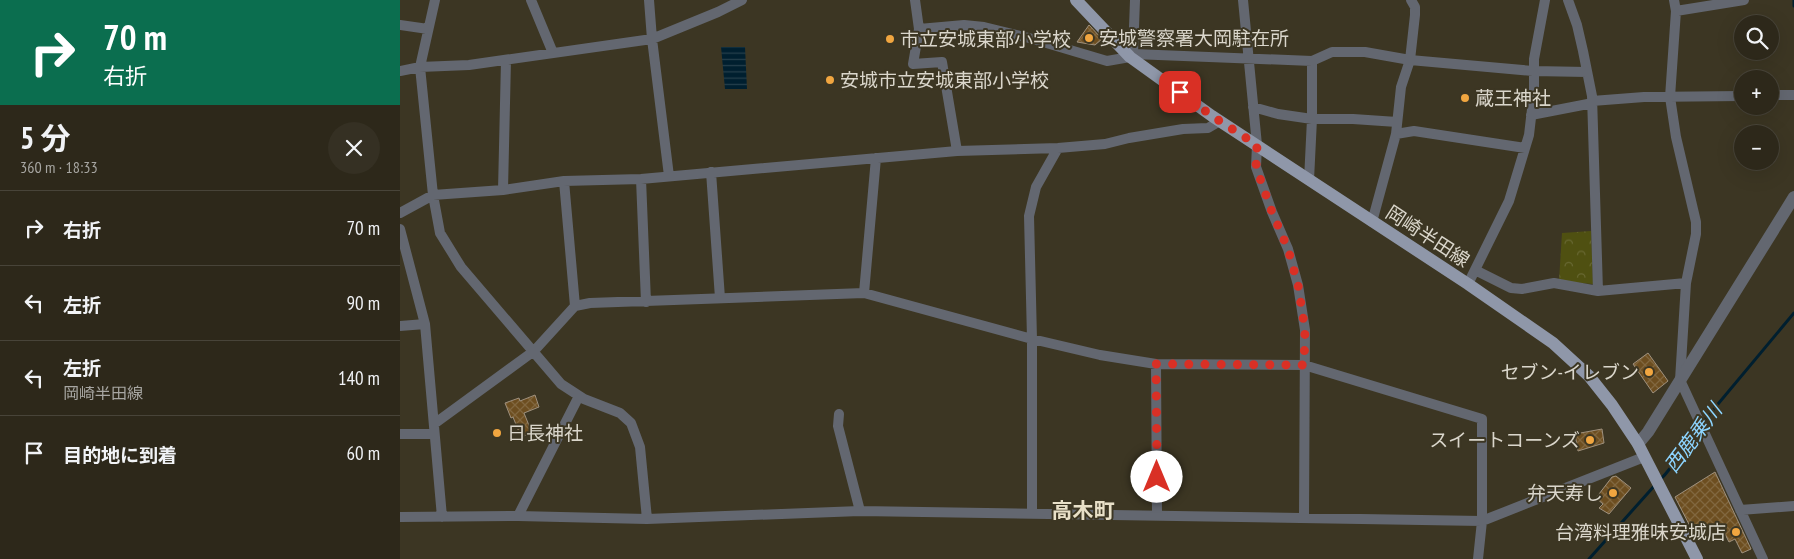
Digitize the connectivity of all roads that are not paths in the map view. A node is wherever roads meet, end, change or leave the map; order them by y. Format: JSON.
{"nodes":[{"id":1,"x":435,"y":0,"type":"edge"},
{"id":2,"x":531,"y":0,"type":"edge"},
{"id":3,"x":649,"y":0,"type":"edge"},
{"id":4,"x":742,"y":0,"type":"edge"},
{"id":5,"x":915,"y":0,"type":"edge"},
{"id":6,"x":1076,"y":0,"type":"edge"},
{"id":7,"x":1135,"y":0,"type":"edge"},
{"id":8,"x":1243,"y":0,"type":"edge"},
{"id":9,"x":1412,"y":0,"type":"edge"},
{"id":10,"x":1545,"y":0,"type":"edge"},
{"id":11,"x":1568,"y":0,"type":"edge"},
{"id":12,"x":1674,"y":0,"type":"edge"},
{"id":13,"x":1744,"y":0,"type":"edge"},
{"id":14,"x":1676,"y":11,"type":"junction"},
{"id":15,"x":400,"y":25,"type":"edge"},
{"id":16,"x":428,"y":28,"type":"junction"},
{"id":17,"x":918,"y":29,"type":"junction"},
{"id":18,"x":652,"y":39,"type":"junction"},
{"id":19,"x":553,"y":53,"type":"junction"},
{"id":20,"x":1131,"y":56,"type":"junction"},
{"id":21,"x":1250,"y":58,"type":"junction"},
{"id":22,"x":506,"y":60,"type":"junction"},
{"id":23,"x":1410,"y":60,"type":"junction"},
{"id":24,"x":1312,"y":61,"type":"junction"},
{"id":25,"x":420,"y":67,"type":"junction"},
{"id":26,"x":400,"y":71,"type":"edge"},
{"id":27,"x":1533,"y":71,"type":"junction"},
{"id":28,"x":1587,"y":72,"type":"junction"},
{"id":29,"x":1779,"y":95,"type":"edge"},
{"id":30,"x":1794,"y":95,"type":"edge"},
{"id":31,"x":1734,"y":96,"type":"edge"},
{"id":32,"x":1670,"y":97,"type":"junction"},
{"id":33,"x":1592,"y":102,"type":"junction"},
{"id":34,"x":1253,"y":107,"type":"junction"},
{"id":35,"x":1531,"y":115,"type":"junction"},
{"id":36,"x":1312,"y":119,"type":"junction"},
{"id":37,"x":1220,"y":122,"type":"junction"},
{"id":38,"x":1397,"y":122,"type":"junction"},
{"id":39,"x":1396,"y":134,"type":"junction"},
{"id":40,"x":1257,"y":145,"type":"junction"},
{"id":41,"x":1058,"y":148,"type":"junction"},
{"id":42,"x":1525,"y":148,"type":"junction"},
{"id":43,"x":957,"y":151,"type":"junction"},
{"id":44,"x":876,"y":158,"type":"junction"},
{"id":45,"x":711,"y":172,"type":"junction"},
{"id":46,"x":669,"y":176,"type":"junction"},
{"id":47,"x":641,"y":179,"type":"junction"},
{"id":48,"x":1309,"y":180,"type":"junction"},
{"id":49,"x":564,"y":181,"type":"junction"},
{"id":50,"x":503,"y":190,"type":"junction"},
{"id":51,"x":434,"y":195,"type":"junction"},
{"id":52,"x":1794,"y":197,"type":"edge"},
{"id":53,"x":400,"y":213,"type":"edge"},
{"id":54,"x":1372,"y":222,"type":"junction"},
{"id":55,"x":400,"y":229,"type":"edge"},
{"id":56,"x":1475,"y":270,"type":"junction"},
{"id":57,"x":1686,"y":283,"type":"junction"},
{"id":58,"x":1468,"y":284,"type":"junction"},
{"id":59,"x":1598,"y":291,"type":"junction"},
{"id":60,"x":864,"y":293,"type":"junction"},
{"id":61,"x":720,"y":298,"type":"junction"},
{"id":62,"x":646,"y":302,"type":"junction"},
{"id":63,"x":575,"y":306,"type":"junction"},
{"id":64,"x":425,"y":324,"type":"junction"},
{"id":65,"x":400,"y":326,"type":"edge"},
{"id":66,"x":1032,"y":339,"type":"junction"},
{"id":67,"x":534,"y":351,"type":"junction"},
{"id":68,"x":1156,"y":364,"type":"junction"},
{"id":69,"x":1304,"y":365,"type":"junction"},
{"id":70,"x":1680,"y":380,"type":"junction"},
{"id":71,"x":579,"y":396,"type":"junction"},
{"id":72,"x":838,"y":414,"type":"dead end"},
{"id":73,"x":434,"y":429,"type":"junction"},
{"id":74,"x":400,"y":434,"type":"edge"},
{"id":75,"x":1638,"y":444,"type":"junction"},
{"id":76,"x":1644,"y":457,"type":"junction"},
{"id":77,"x":1794,"y":506,"type":"edge"},
{"id":78,"x":1740,"y":510,"type":"junction"},
{"id":79,"x":860,"y":511,"type":"junction"},
{"id":80,"x":1032,"y":513,"type":"junction"},
{"id":81,"x":1157,"y":514,"type":"junction"},
{"id":82,"x":518,"y":516,"type":"junction"},
{"id":83,"x":400,"y":517,"type":"edge"},
{"id":84,"x":442,"y":517,"type":"junction"},
{"id":85,"x":1304,"y":518,"type":"junction"},
{"id":86,"x":647,"y":520,"type":"junction"},
{"id":87,"x":1482,"y":521,"type":"junction"},
{"id":88,"x":1478,"y":559,"type":"edge"},
{"id":89,"x":1697,"y":559,"type":"edge"},
{"id":90,"x":1763,"y":559,"type":"edge"}],
"edges":[{"from":1,"to":16,"type":"street"},
{"from":2,"to":19,"type":"street"},
{"from":3,"to":18,"type":"street"},
{"from":4,"to":18,"type":"street"},
{"from":5,"to":17,"type":"street"},
{"from":6,"to":20,"type":"main road","name":"岡崎半田線"},
{"from":7,"to":20,"type":"street"},
{"from":8,"to":21,"type":"street"},
{"from":9,"to":23,"type":"street"},
{"from":10,"to":27,"type":"street"},
{"from":11,"to":28,"type":"street"},
{"from":12,"to":14,"type":"street"},
{"from":13,"to":14,"type":"street"},
{"from":14,"to":32,"type":"street"},
{"from":15,"to":16,"type":"street"},
{"from":16,"to":25,"type":"street"},
{"from":17,"to":20,"type":"street"},
{"from":17,"to":43,"type":"street"},
{"from":18,"to":19,"type":"street"},
{"from":18,"to":46,"type":"street"},
{"from":19,"to":22,"type":"street"},
{"from":20,"to":21,"type":"street"},
{"from":20,"to":37,"type":"main road","name":"岡崎半田線"},
{"from":21,"to":24,"type":"street"},
{"from":21,"to":34,"type":"street"},
{"from":22,"to":25,"type":"street"},
{"from":22,"to":50,"type":"street"},
{"from":23,"to":24,"type":"street"},
{"from":23,"to":27,"type":"street"},
{"from":23,"to":38,"type":"street"},
{"from":24,"to":36,"type":"street"},
{"from":25,"to":26,"type":"street"},
{"from":25,"to":51,"type":"street"},
{"from":27,"to":28,"type":"street"},
{"from":27,"to":35,"type":"street"},
{"from":28,"to":33,"type":"street"},
{"from":29,"to":30,"type":"street"},
{"from":31,"to":32,"type":"street"},
{"from":32,"to":33,"type":"street"},
{"from":32,"to":57,"type":"street"},
{"from":33,"to":35,"type":"street"},
{"from":33,"to":59,"type":"street"},
{"from":34,"to":36,"type":"street"},
{"from":34,"to":40,"type":"street"},
{"from":35,"to":42,"type":"street"},
{"from":36,"to":38,"type":"street"},
{"from":36,"to":48,"type":"street"},
{"from":37,"to":40,"type":"main road","name":"岡崎半田線"},
{"from":37,"to":41,"type":"street"},
{"from":38,"to":39,"type":"street"},
{"from":39,"to":42,"type":"street"},
{"from":39,"to":54,"type":"street"},
{"from":40,"to":48,"type":"main road","name":"岡崎半田線"},
{"from":40,"to":69,"type":"street"},
{"from":41,"to":43,"type":"street"},
{"from":41,"to":66,"type":"street"},
{"from":42,"to":56,"type":"street"},
{"from":43,"to":44,"type":"street"},
{"from":44,"to":45,"type":"street"},
{"from":44,"to":60,"type":"street"},
{"from":45,"to":46,"type":"street"},
{"from":45,"to":61,"type":"street"},
{"from":46,"to":47,"type":"street"},
{"from":47,"to":49,"type":"street"},
{"from":47,"to":62,"type":"street"},
{"from":48,"to":54,"type":"main road","name":"岡崎半田線"},
{"from":49,"to":50,"type":"street"},
{"from":49,"to":63,"type":"street"},
{"from":50,"to":51,"type":"street"},
{"from":51,"to":53,"type":"street"},
{"from":51,"to":67,"type":"street"},
{"from":52,"to":70,"type":"street"},
{"from":54,"to":58,"type":"main road","name":"岡崎半田線"},
{"from":55,"to":64,"type":"street"},
{"from":56,"to":58,"type":"street"},
{"from":56,"to":59,"type":"street"},
{"from":57,"to":59,"type":"street"},
{"from":57,"to":70,"type":"street"},
{"from":58,"to":75,"type":"main road","name":"岡崎半田線"},
{"from":60,"to":61,"type":"street"},
{"from":60,"to":66,"type":"street"},
{"from":61,"to":62,"type":"street"},
{"from":62,"to":63,"type":"street"},
{"from":63,"to":67,"type":"street"},
{"from":64,"to":65,"type":"street"},
{"from":64,"to":73,"type":"street"},
{"from":66,"to":68,"type":"street"},
{"from":66,"to":80,"type":"street"},
{"from":67,"to":71,"type":"street"},
{"from":67,"to":73,"type":"street"},
{"from":68,"to":69,"type":"street"},
{"from":68,"to":81,"type":"street"},
{"from":69,"to":85,"type":"street"},
{"from":69,"to":87,"type":"street"},
{"from":70,"to":75,"type":"street"},
{"from":70,"to":78,"type":"street"},
{"from":71,"to":82,"type":"street"},
{"from":71,"to":86,"type":"street"},
{"from":72,"to":79,"type":"street"},
{"from":73,"to":74,"type":"street"},
{"from":73,"to":84,"type":"street"},
{"from":75,"to":76,"type":"main road","name":"岡崎半田線"},
{"from":76,"to":87,"type":"street"},
{"from":76,"to":89,"type":"main road","name":"岡崎半田線"},
{"from":77,"to":78,"type":"street"},
{"from":78,"to":90,"type":"street"},
{"from":79,"to":80,"type":"street"},
{"from":79,"to":86,"type":"street"},
{"from":80,"to":81,"type":"street"},
{"from":81,"to":85,"type":"street"},
{"from":82,"to":84,"type":"street"},
{"from":82,"to":86,"type":"street"},
{"from":83,"to":84,"type":"street"},
{"from":85,"to":87,"type":"street"},
{"from":87,"to":88,"type":"street"}]}
